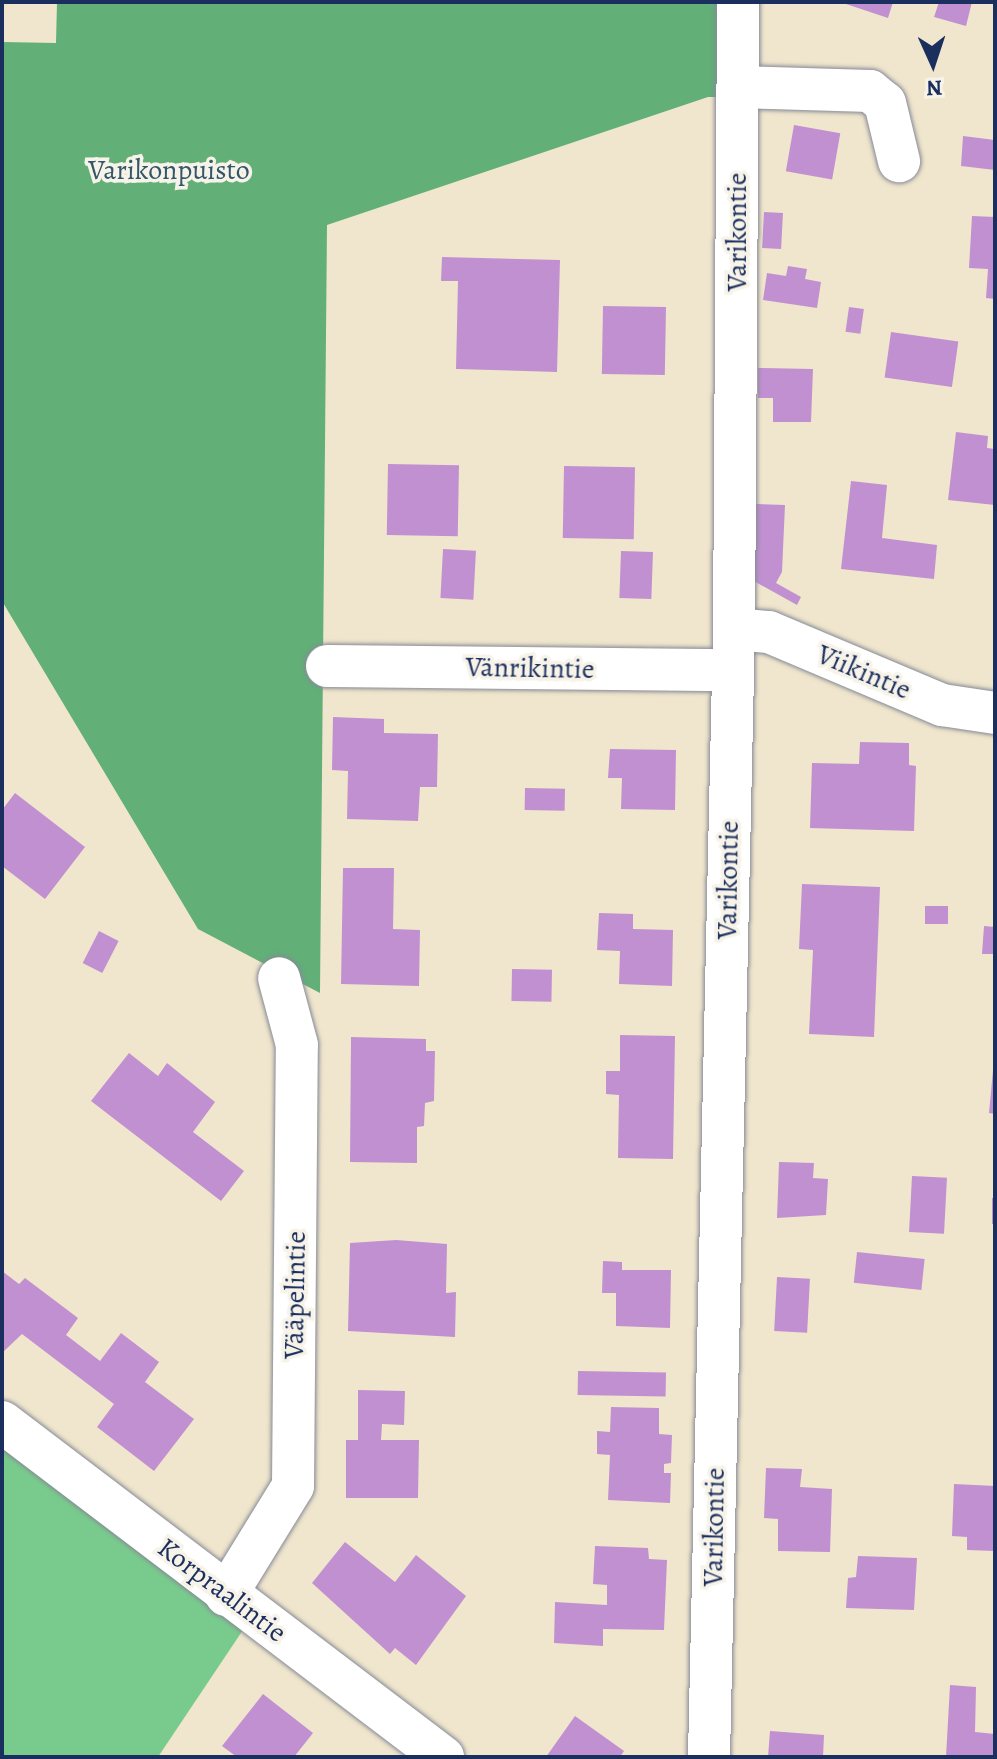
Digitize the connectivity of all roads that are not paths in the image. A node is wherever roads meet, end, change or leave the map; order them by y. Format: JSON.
{"nodes":[{"id":1,"x":738,"y":2,"type":"edge"},
{"id":2,"x":738,"y":87,"type":"junction"},
{"id":3,"x":899,"y":161,"type":"dead end"},
{"id":4,"x":734,"y":629,"type":"junction"},
{"id":5,"x":327,"y":666,"type":"dead end"},
{"id":6,"x":733,"y":670,"type":"junction"},
{"id":7,"x":995,"y":713,"type":"edge"},
{"id":8,"x":279,"y":978,"type":"dead end"},
{"id":9,"x":2,"y":1422,"type":"edge"},
{"id":10,"x":226,"y":1595,"type":"junction"},
{"id":11,"x":443,"y":1757,"type":"edge"},
{"id":12,"x":709,"y":1757,"type":"edge"}],
"edges":[{"from":1,"to":2,"type":"street","name":"Varikontie"},
{"from":2,"to":3,"type":"street"},
{"from":2,"to":4,"type":"street","name":"Varikontie"},
{"from":4,"to":6,"type":"street","name":"Varikontie"},
{"from":4,"to":7,"type":"street","name":"Viikintie"},
{"from":5,"to":6,"type":"street","name":"Vänrikintie"},
{"from":6,"to":12,"type":"street","name":"Varikontie"},
{"from":8,"to":10,"type":"street","name":"Vääpelintie"},
{"from":9,"to":10,"type":"street","name":"Korpraalintie"},
{"from":10,"to":11,"type":"street","name":"Korpraalintie"}]}
